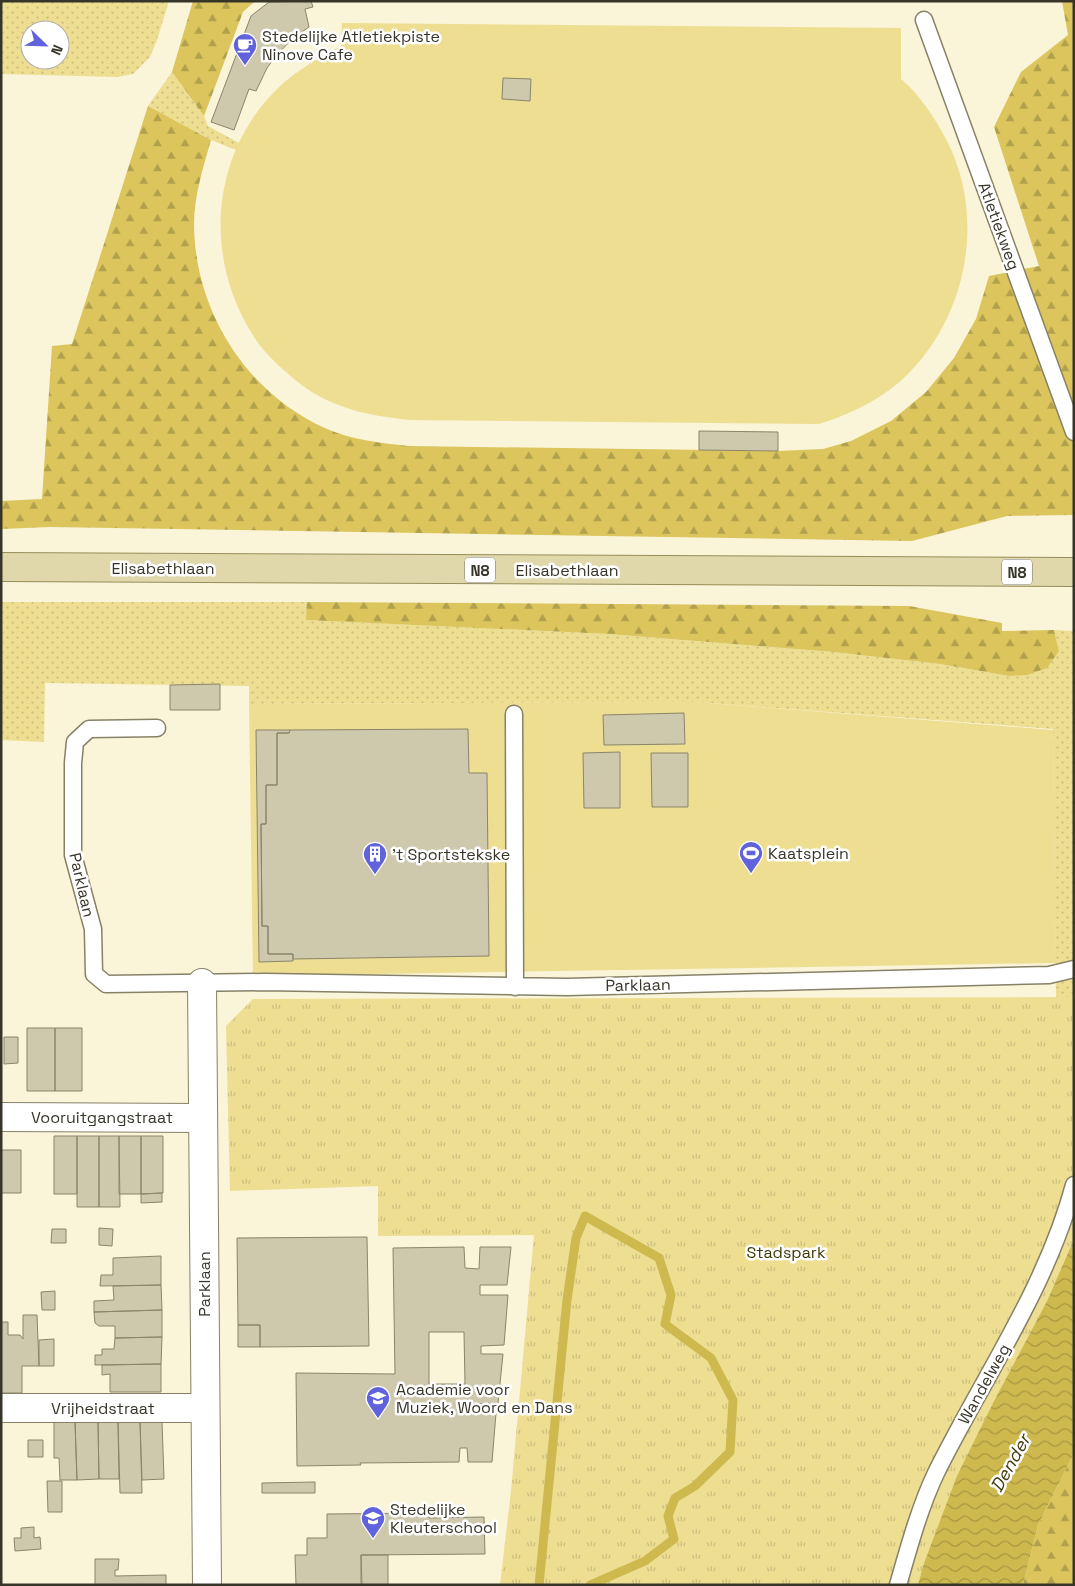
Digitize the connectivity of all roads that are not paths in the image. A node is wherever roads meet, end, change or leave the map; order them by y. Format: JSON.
{"nodes":[{"id":1,"x":924,"y":20,"type":"dead end"},
{"id":2,"x":1074,"y":432,"type":"edge"},
{"id":3,"x":1,"y":568,"type":"edge"},
{"id":4,"x":1074,"y":572,"type":"edge"},
{"id":5,"x":514,"y":714,"type":"dead end"},
{"id":6,"x":157,"y":728,"type":"dead end"},
{"id":7,"x":1074,"y":969,"type":"edge"},
{"id":8,"x":202,"y":983,"type":"junction"},
{"id":9,"x":515,"y":987,"type":"junction"},
{"id":10,"x":1,"y":1117,"type":"edge"},
{"id":11,"x":203,"y":1118,"type":"junction"},
{"id":12,"x":1074,"y":1186,"type":"edge"},
{"id":13,"x":1,"y":1408,"type":"edge"},
{"id":14,"x":206,"y":1408,"type":"junction"},
{"id":15,"x":207,"y":1585,"type":"edge"},
{"id":16,"x":898,"y":1585,"type":"edge"}],
"edges":[{"from":1,"to":2,"type":"lane","name":"Atletiekweg"},
{"from":3,"to":4,"type":"main road","name":"Elisabethlaan","number":"N8"},
{"from":5,"to":9,"type":"lane"},
{"from":6,"to":8,"type":"lane","name":"Parklaan"},
{"from":7,"to":9,"type":"lane","name":"Parklaan"},
{"from":8,"to":9,"type":"lane","name":"Parklaan"},
{"from":8,"to":11,"type":"street","name":"Parklaan"},
{"from":10,"to":11,"type":"street","name":"Vooruitgangstraat"},
{"from":11,"to":14,"type":"street","name":"Parklaan"},
{"from":12,"to":16,"type":"lane","name":"Wandelweg"},
{"from":13,"to":14,"type":"street","name":"Vrijheidstraat"},
{"from":14,"to":15,"type":"street","name":"Parklaan"}]}
